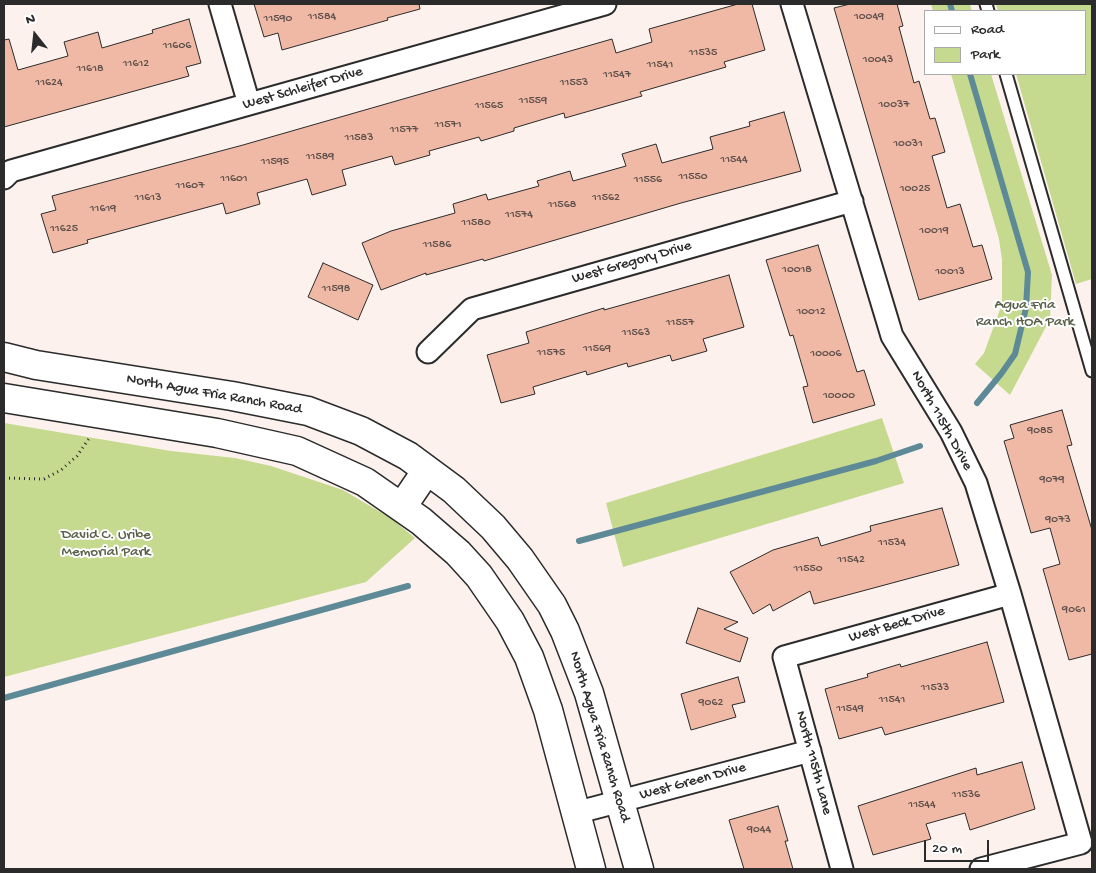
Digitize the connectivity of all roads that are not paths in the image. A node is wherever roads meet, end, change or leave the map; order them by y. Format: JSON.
{"nodes":[{"id":1,"x":220,"y":4,"type":"edge"},
{"id":2,"x":605,"y":4,"type":"edge"},
{"id":3,"x":792,"y":4,"type":"edge"},
{"id":4,"x":1006,"y":75,"type":"edge"},
{"id":5,"x":249,"y":104,"type":"junction"},
{"id":6,"x":4,"y":178,"type":"edge"},
{"id":7,"x":852,"y":201,"type":"junction"},
{"id":8,"x":428,"y":352,"type":"dead end"},
{"id":9,"x":4,"y":357,"type":"edge"},
{"id":10,"x":1092,"y":371,"type":"edge"},
{"id":11,"x":4,"y":398,"type":"edge"},
{"id":12,"x":427,"y":470,"type":"junction"},
{"id":13,"x":402,"y":507,"type":"junction"},
{"id":14,"x":1010,"y":594,"type":"junction"},
{"id":15,"x":784,"y":657,"type":"joint"},
{"id":16,"x":810,"y":751,"type":"junction"},
{"id":17,"x":620,"y":802,"type":"junction"},
{"id":18,"x":575,"y":813,"type":"junction"},
{"id":19,"x":591,"y":869,"type":"edge"},
{"id":20,"x":639,"y":869,"type":"edge"},
{"id":21,"x":842,"y":869,"type":"edge"},
{"id":22,"x":981,"y":869,"type":"edge"}],
"edges":[{"from":1,"to":5,"type":"street"},
{"from":2,"to":5,"type":"street","name":"West Schleifer Drive"},
{"from":3,"to":7,"type":"street","name":"North 115th Drive"},
{"from":4,"to":10,"type":"lane"},
{"from":5,"to":6,"type":"street","name":"West Schleifer Drive"},
{"from":7,"to":8,"type":"street","name":"West Gregory Drive"},
{"from":7,"to":14,"type":"street","name":"North 115th Drive"},
{"from":9,"to":12,"type":"street","name":"North Agua Fria Ranch Road"},
{"from":11,"to":13,"type":"street"},
{"from":12,"to":13,"type":"street"},
{"from":12,"to":17,"type":"street","name":"North Agua Fria Ranch Road"},
{"from":13,"to":18,"type":"street"},
{"from":14,"to":15,"type":"street","name":"West Beck Drive"},
{"from":14,"to":22,"type":"street","name":"North 115th Drive"},
{"from":15,"to":16,"type":"street","name":"North 115th Lane"},
{"from":16,"to":17,"type":"street","name":"West Green Drive"},
{"from":16,"to":21,"type":"street","name":"North 115th Lane"},
{"from":17,"to":18,"type":"street","name":"West Green Drive"},
{"from":17,"to":20,"type":"street","name":"North Agua Fria Ranch Road"},
{"from":18,"to":19,"type":"street"}]}
